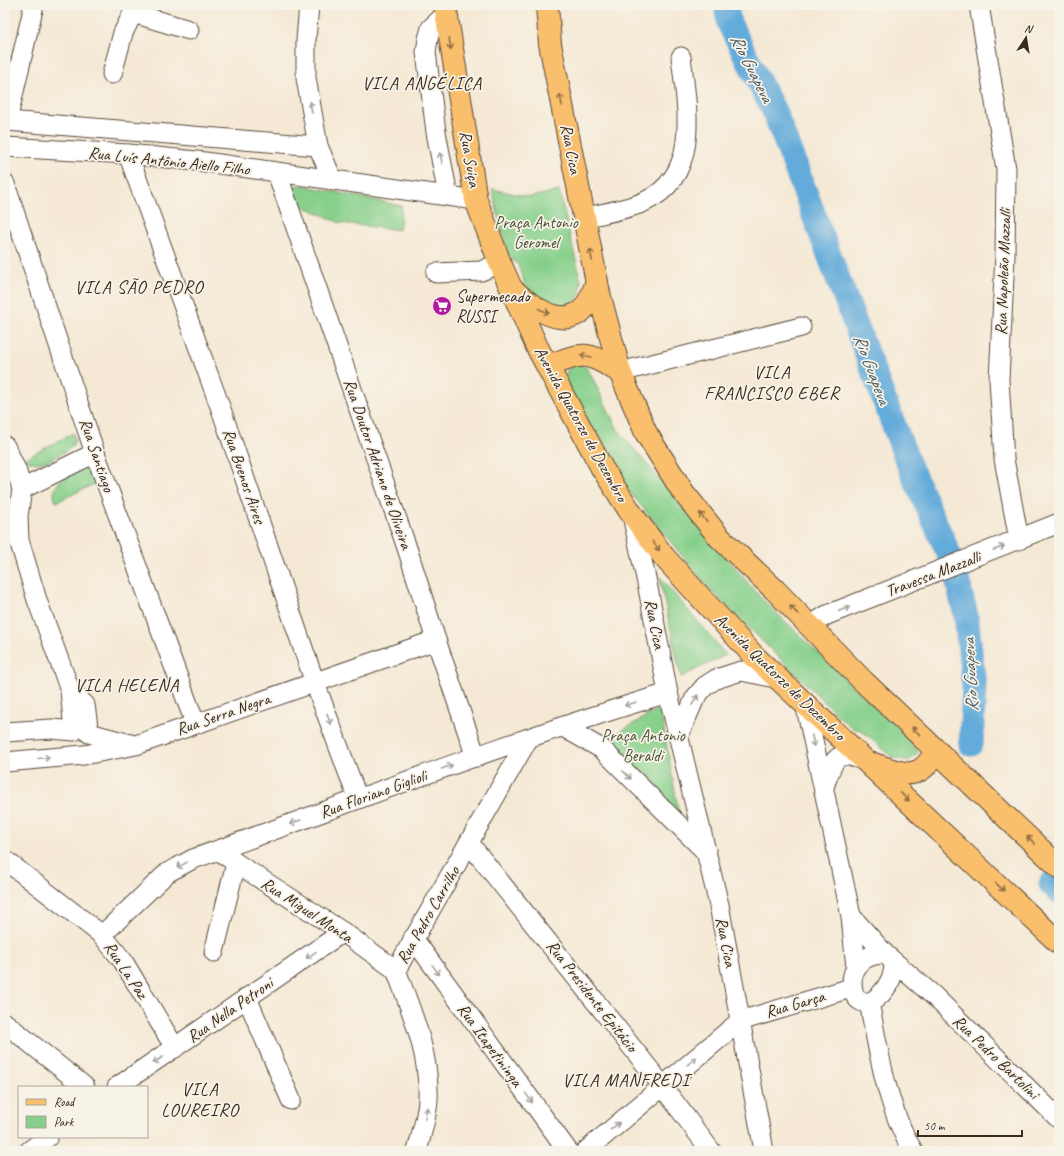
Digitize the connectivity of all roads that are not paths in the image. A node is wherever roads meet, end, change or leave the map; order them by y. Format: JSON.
{"nodes":[{"id":1,"x":34,"y":5,"type":"edge"},
{"id":2,"x":309,"y":5,"type":"edge"},
{"id":3,"x":547,"y":5,"type":"edge"},
{"id":4,"x":979,"y":5,"type":"edge"},
{"id":5,"x":133,"y":9,"type":"edge"},
{"id":6,"x":445,"y":9,"type":"edge"},
{"id":7,"x":189,"y":30,"type":"dead end"},
{"id":8,"x":681,"y":57,"type":"dead end"},
{"id":9,"x":112,"y":74,"type":"dead end"},
{"id":10,"x":6,"y":121,"type":"edge"},
{"id":11,"x":318,"y":146,"type":"junction"},
{"id":12,"x":5,"y":147,"type":"edge"},
{"id":13,"x":128,"y":154,"type":"junction"},
{"id":14,"x":277,"y":173,"type":"junction"},
{"id":15,"x":333,"y":181,"type":"junction"},
{"id":16,"x":5,"y":184,"type":"edge"},
{"id":17,"x":448,"y":196,"type":"junction"},
{"id":18,"x":476,"y":200,"type":"junction"},
{"id":19,"x":584,"y":218,"type":"junction"},
{"id":20,"x":500,"y":263,"type":"junction"},
{"id":21,"x":436,"y":273,"type":"dead end"},
{"id":22,"x":598,"y":287,"type":"junction"},
{"id":23,"x":515,"y":298,"type":"junction"},
{"id":24,"x":801,"y":327,"type":"dead end"},
{"id":25,"x":548,"y":366,"type":"junction"},
{"id":26,"x":620,"y":372,"type":"junction"},
{"id":27,"x":5,"y":446,"type":"edge"},
{"id":28,"x":95,"y":453,"type":"junction"},
{"id":29,"x":22,"y":489,"type":"junction"},
{"id":30,"x":631,"y":513,"type":"junction"},
{"id":31,"x":1059,"y":523,"type":"edge"},
{"id":32,"x":1019,"y":540,"type":"junction"},
{"id":33,"x":809,"y":626,"type":"junction"},
{"id":34,"x":436,"y":640,"type":"junction"},
{"id":35,"x":776,"y":678,"type":"junction"},
{"id":36,"x":315,"y":683,"type":"junction"},
{"id":37,"x":668,"y":693,"type":"junction"},
{"id":38,"x":805,"y":703,"type":"junction"},
{"id":39,"x":600,"y":714,"type":"junction"},
{"id":40,"x":195,"y":724,"type":"junction"},
{"id":41,"x":562,"y":727,"type":"junction"},
{"id":42,"x":5,"y":732,"type":"edge"},
{"id":43,"x":82,"y":732,"type":"junction"},
{"id":44,"x":679,"y":735,"type":"junction"},
{"id":45,"x":528,"y":739,"type":"junction"},
{"id":46,"x":136,"y":745,"type":"junction"},
{"id":47,"x":602,"y":749,"type":"junction"},
{"id":48,"x":936,"y":750,"type":"junction"},
{"id":49,"x":84,"y":755,"type":"junction"},
{"id":50,"x":476,"y":757,"type":"junction"},
{"id":51,"x":5,"y":762,"type":"edge"},
{"id":52,"x":869,"y":762,"type":"junction"},
{"id":53,"x":824,"y":787,"type":"junction"},
{"id":54,"x":358,"y":799,"type":"junction"},
{"id":55,"x":469,"y":843,"type":"junction"},
{"id":56,"x":218,"y":850,"type":"junction"},
{"id":57,"x":706,"y":852,"type":"junction"},
{"id":58,"x":5,"y":860,"type":"edge"},
{"id":59,"x":236,"y":863,"type":"junction"},
{"id":60,"x":1059,"y":867,"type":"edge"},
{"id":61,"x":851,"y":916,"type":"junction"},
{"id":62,"x":343,"y":932,"type":"junction"},
{"id":63,"x":102,"y":934,"type":"junction"},
{"id":64,"x":413,"y":938,"type":"junction"},
{"id":65,"x":1059,"y":943,"type":"edge"},
{"id":66,"x":214,"y":952,"type":"dead end"},
{"id":67,"x":890,"y":959,"type":"junction"},
{"id":68,"x":856,"y":968,"type":"junction"},
{"id":69,"x":396,"y":970,"type":"junction"},
{"id":70,"x":890,"y":983,"type":"junction"},
{"id":71,"x":851,"y":988,"type":"junction"},
{"id":72,"x":934,"y":996,"type":"junction"},
{"id":73,"x":247,"y":998,"type":"junction"},
{"id":74,"x":868,"y":1002,"type":"junction"},
{"id":75,"x":740,"y":1021,"type":"junction"},
{"id":76,"x":5,"y":1023,"type":"edge"},
{"id":77,"x":175,"y":1048,"type":"junction"},
{"id":78,"x":85,"y":1086,"type":"edge"},
{"id":79,"x":118,"y":1086,"type":"edge"},
{"id":80,"x":662,"y":1086,"type":"junction"},
{"id":81,"x":291,"y":1100,"type":"dead end"},
{"id":82,"x":1059,"y":1118,"type":"edge"},
{"id":83,"x":47,"y":1138,"type":"edge"},
{"id":84,"x":29,"y":1151,"type":"edge"},
{"id":85,"x":417,"y":1151,"type":"edge"},
{"id":86,"x":568,"y":1151,"type":"edge"},
{"id":87,"x":586,"y":1151,"type":"edge"},
{"id":88,"x":711,"y":1151,"type":"edge"},
{"id":89,"x":764,"y":1151,"type":"edge"},
{"id":90,"x":913,"y":1151,"type":"edge"}],
"edges":[{"from":1,"to":10,"type":"street"},
{"from":11,"to":2,"type":"street","one_way":true},
{"from":19,"to":3,"type":"main road","name":"Rua Cica","one_way":true},
{"from":4,"to":32,"type":"street","name":"Rua Napoleão Mazzalli"},
{"from":5,"to":7,"type":"street"},
{"from":5,"to":9,"type":"street"},
{"from":17,"to":6,"type":"street","one_way":true},
{"from":6,"to":18,"type":"main road","name":"Rua Suiça","one_way":true},
{"from":8,"to":19,"type":"street"},
{"from":10,"to":11,"type":"street"},
{"from":11,"to":15,"type":"street"},
{"from":12,"to":13,"type":"street","name":"Rua Luís Antônio Aiello Filho"},
{"from":13,"to":14,"type":"street","name":"Rua Luís Antônio Aiello Filho"},
{"from":13,"to":36,"type":"street","name":"Rua Buenos Aires"},
{"from":14,"to":15,"type":"street","name":"Rua Luís Antônio Aiello Filho"},
{"from":14,"to":34,"type":"street","name":"Rua Doutor Adriano de Oliveira"},
{"from":15,"to":17,"type":"street","name":"Rua Luís Antônio Aiello Filho"},
{"from":16,"to":28,"type":"street","name":"Rua Santiago"},
{"from":17,"to":18,"type":"street","name":"Rua Luís Antônio Aiello Filho"},
{"from":18,"to":20,"type":"main road","name":"Rua Suiça"},
{"from":22,"to":19,"type":"main road","name":"Rua Cica","one_way":true},
{"from":20,"to":21,"type":"street"},
{"from":20,"to":23,"type":"main road","name":"Rua Suiça"},
{"from":23,"to":22,"type":"main road","one_way":true},
{"from":22,"to":26,"type":"main road"},
{"from":23,"to":25,"type":"main road","name":"Avenida Quatorze de Dezembro"},
{"from":24,"to":26,"type":"street"},
{"from":26,"to":25,"type":"main road","one_way":true},
{"from":25,"to":30,"type":"main road","name":"Avenida Quatorze de Dezembro"},
{"from":33,"to":26,"type":"main road","one_way":true},
{"from":27,"to":29,"type":"street"},
{"from":28,"to":29,"type":"street"},
{"from":28,"to":40,"type":"street","name":"Rua Santiago"},
{"from":29,"to":43,"type":"street"},
{"from":30,"to":35,"type":"main road","name":"Avenida Quatorze de Dezembro","one_way":true},
{"from":30,"to":37,"type":"street","name":"Rua Cica"},
{"from":31,"to":32,"type":"street","name":"Travessa Mazzalli"},
{"from":33,"to":32,"type":"street","name":"Travessa Mazzalli","one_way":true},
{"from":48,"to":33,"type":"main road","one_way":true},
{"from":34,"to":36,"type":"street","name":"Rua Serra Negra"},
{"from":34,"to":50,"type":"street","name":"Rua Doutor Adriano de Oliveira"},
{"from":35,"to":38,"type":"main road","name":"Avenida Quatorze de Dezembro"},
{"from":44,"to":35,"type":"street","one_way":true},
{"from":36,"to":40,"type":"street","name":"Rua Serra Negra"},
{"from":36,"to":54,"type":"street","name":"Rua Buenos Aires","one_way":true},
{"from":37,"to":39,"type":"street","name":"Rua Floriano Giglioli","one_way":true},
{"from":37,"to":44,"type":"street","name":"Rua Cica"},
{"from":38,"to":52,"type":"main road","name":"Avenida Quatorze de Dezembro"},
{"from":38,"to":53,"type":"street","one_way":true},
{"from":39,"to":41,"type":"street","name":"Rua Floriano Giglioli"},
{"from":39,"to":47,"type":"street"},
{"from":40,"to":46,"type":"street","name":"Rua Serra Negra"},
{"from":41,"to":45,"type":"street","name":"Rua Floriano Giglioli"},
{"from":41,"to":47,"type":"street"},
{"from":42,"to":43,"type":"street"},
{"from":43,"to":46,"type":"street"},
{"from":43,"to":49,"type":"street"},
{"from":44,"to":57,"type":"street","name":"Rua Cica"},
{"from":45,"to":50,"type":"street","name":"Rua Floriano Giglioli"},
{"from":45,"to":55,"type":"street","name":"Rua Pedro Carrilho"},
{"from":46,"to":49,"type":"street","name":"Rua Serra Negra"},
{"from":47,"to":57,"type":"street","one_way":true},
{"from":48,"to":52,"type":"main road"},
{"from":60,"to":48,"type":"main road","one_way":true},
{"from":51,"to":49,"type":"street","name":"Rua Serra Negra","one_way":true},
{"from":54,"to":50,"type":"street","name":"Rua Floriano Giglioli","one_way":true},
{"from":52,"to":53,"type":"street"},
{"from":52,"to":65,"type":"main road","name":"Avenida Quatorze de Dezembro","one_way":true},
{"from":53,"to":61,"type":"street"},
{"from":54,"to":56,"type":"street","name":"Rua Floriano Giglioli","one_way":true},
{"from":55,"to":64,"type":"street","name":"Rua Pedro Carrilho"},
{"from":55,"to":80,"type":"street","name":"Rua Presidente Epitácio"},
{"from":56,"to":59,"type":"street","name":"Rua Miguel Monta"},
{"from":56,"to":63,"type":"street","name":"Rua Floriano Giglioli","one_way":true},
{"from":57,"to":75,"type":"street","name":"Rua Cica"},
{"from":58,"to":63,"type":"street","name":"Rua La Paz"},
{"from":59,"to":62,"type":"street","name":"Rua Miguel Monta"},
{"from":59,"to":66,"type":"street"},
{"from":61,"to":67,"type":"street","name":"Rua Pedro Bartolini"},
{"from":61,"to":68,"type":"street"},
{"from":62,"to":69,"type":"street","name":"Rua Miguel Monta"},
{"from":62,"to":73,"type":"street","name":"Rua Nella Petroni","one_way":true},
{"from":63,"to":77,"type":"street","name":"Rua La Paz"},
{"from":64,"to":69,"type":"street","name":"Rua Pedro Carrilho"},
{"from":64,"to":86,"type":"street","name":"Rua Itapetininga","one_way":true},
{"from":67,"to":68,"type":"street"},
{"from":67,"to":70,"type":"street"},
{"from":67,"to":72,"type":"street","name":"Rua Pedro Bartolini"},
{"from":68,"to":71,"type":"street"},
{"from":85,"to":69,"type":"street","name":"Rua Pedro Carrilho","one_way":true},
{"from":70,"to":72,"type":"street","name":"Rua Pedro Bartolini"},
{"from":70,"to":74,"type":"street"},
{"from":71,"to":74,"type":"street"},
{"from":71,"to":75,"type":"street","name":"Rua Garça"},
{"from":72,"to":82,"type":"street","name":"Rua Pedro Bartolini"},
{"from":73,"to":77,"type":"street","name":"Rua Nella Petroni"},
{"from":73,"to":81,"type":"street"},
{"from":74,"to":90,"type":"street"},
{"from":80,"to":75,"type":"street","one_way":true},
{"from":75,"to":89,"type":"street","name":"Rua Cica"},
{"from":76,"to":78,"type":"street"},
{"from":77,"to":79,"type":"street","name":"Rua Nella Petroni","one_way":true},
{"from":87,"to":80,"type":"street","one_way":true},
{"from":80,"to":88,"type":"street","name":"Rua Presidente Epitácio"},
{"from":83,"to":84,"type":"street"}]}
